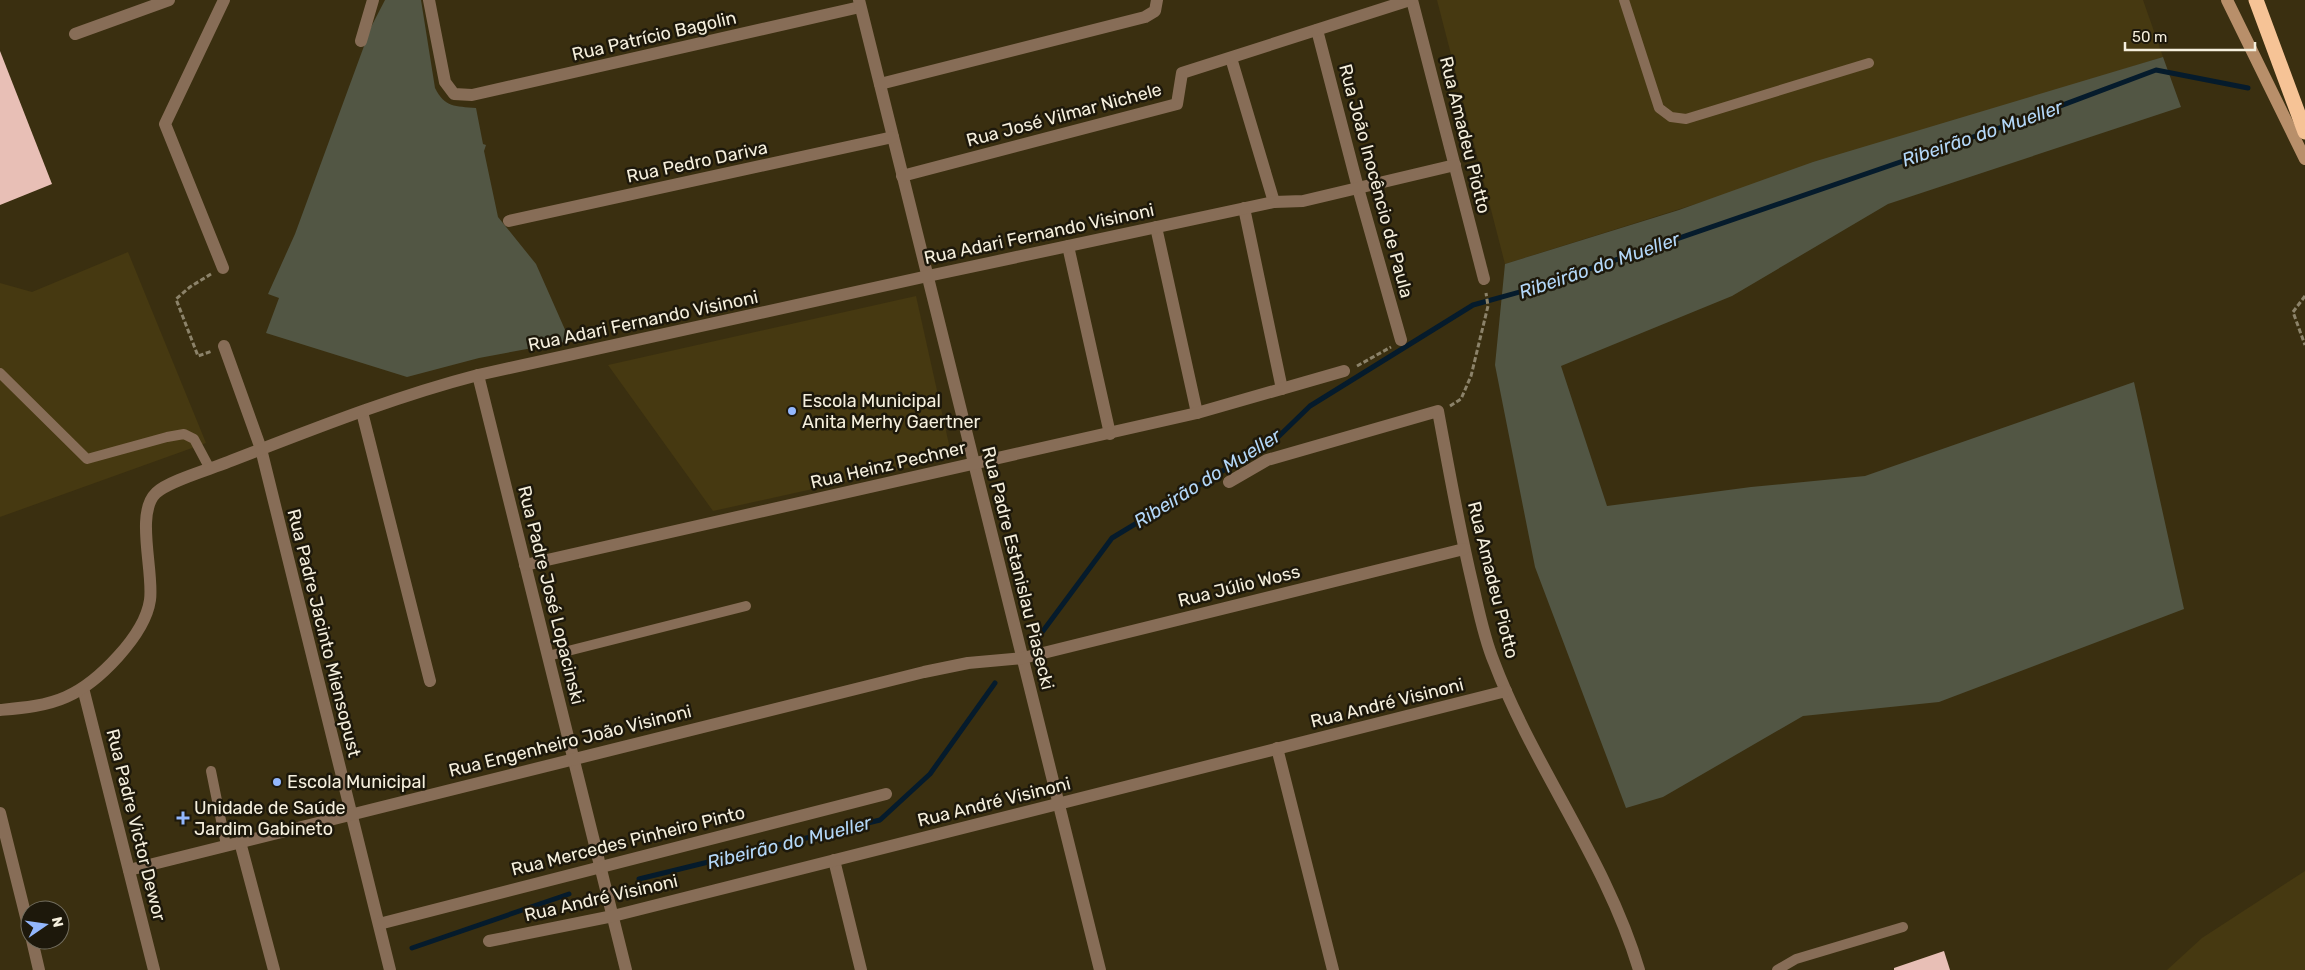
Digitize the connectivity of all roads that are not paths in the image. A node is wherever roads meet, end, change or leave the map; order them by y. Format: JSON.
{"nodes":[{"id":1,"x":169,"y":0,"type":"edge"},
{"id":2,"x":224,"y":0,"type":"edge"},
{"id":3,"x":373,"y":0,"type":"edge"},
{"id":4,"x":429,"y":0,"type":"edge"},
{"id":5,"x":1157,"y":0,"type":"edge"},
{"id":6,"x":1411,"y":0,"type":"edge"},
{"id":7,"x":1624,"y":0,"type":"edge"},
{"id":8,"x":2227,"y":0,"type":"edge"},
{"id":9,"x":2256,"y":0,"type":"edge"},
{"id":10,"x":859,"y":4,"type":"edge"},
{"id":11,"x":1317,"y":30,"type":"junction"},
{"id":12,"x":75,"y":34,"type":"dead end"},
{"id":13,"x":361,"y":41,"type":"dead end"},
{"id":14,"x":1231,"y":58,"type":"junction"},
{"id":15,"x":1869,"y":63,"type":"dead end"},
{"id":16,"x":880,"y":84,"type":"junction"},
{"id":17,"x":2305,"y":132,"type":"edge"},
{"id":18,"x":893,"y":137,"type":"junction"},
{"id":19,"x":2305,"y":159,"type":"edge"},
{"id":20,"x":1455,"y":165,"type":"junction"},
{"id":21,"x":902,"y":176,"type":"junction"},
{"id":22,"x":1358,"y":188,"type":"junction"},
{"id":23,"x":1274,"y":202,"type":"junction"},
{"id":24,"x":1244,"y":208,"type":"junction"},
{"id":25,"x":509,"y":222,"type":"dead end"},
{"id":26,"x":1156,"y":227,"type":"junction"},
{"id":27,"x":1068,"y":246,"type":"junction"},
{"id":28,"x":223,"y":268,"type":"road end"},
{"id":29,"x":928,"y":276,"type":"junction"},
{"id":30,"x":1484,"y":279,"type":"dead end"},
{"id":31,"x":1401,"y":340,"type":"road end"},
{"id":32,"x":224,"y":346,"type":"dead end"},
{"id":33,"x":1344,"y":371,"type":"road end"},
{"id":34,"x":0,"y":373,"type":"edge"},
{"id":35,"x":478,"y":375,"type":"junction"},
{"id":36,"x":1282,"y":389,"type":"junction"},
{"id":37,"x":362,"y":412,"type":"junction"},
{"id":38,"x":1197,"y":413,"type":"junction"},
{"id":39,"x":1110,"y":434,"type":"junction"},
{"id":40,"x":261,"y":449,"type":"junction"},
{"id":41,"x":974,"y":464,"type":"junction"},
{"id":42,"x":210,"y":469,"type":"junction"},
{"id":43,"x":1229,"y":482,"type":"dead end"},
{"id":44,"x":1464,"y":549,"type":"junction"},
{"id":45,"x":525,"y":565,"type":"junction"},
{"id":46,"x":746,"y":606,"type":"dead end"},
{"id":47,"x":548,"y":656,"type":"junction"},
{"id":48,"x":1023,"y":658,"type":"junction"},
{"id":49,"x":430,"y":681,"type":"dead end"},
{"id":50,"x":84,"y":688,"type":"junction"},
{"id":51,"x":1506,"y":691,"type":"junction"},
{"id":52,"x":0,"y":710,"type":"edge"},
{"id":53,"x":1277,"y":748,"type":"junction"},
{"id":54,"x":574,"y":759,"type":"junction"},
{"id":55,"x":210,"y":771,"type":"dead end"},
{"id":56,"x":886,"y":794,"type":"dead end"},
{"id":57,"x":1059,"y":803,"type":"junction"},
{"id":58,"x":0,"y":813,"type":"edge"},
{"id":59,"x":351,"y":814,"type":"junction"},
{"id":60,"x":240,"y":842,"type":"junction"},
{"id":61,"x":226,"y":845,"type":"junction"},
{"id":62,"x":834,"y":860,"type":"junction"},
{"id":63,"x":600,"y":866,"type":"junction"},
{"id":64,"x":129,"y":870,"type":"junction"},
{"id":65,"x":22,"y":900,"type":"edge"},
{"id":66,"x":612,"y":916,"type":"junction"},
{"id":67,"x":379,"y":924,"type":"junction"},
{"id":68,"x":1903,"y":927,"type":"dead end"},
{"id":69,"x":489,"y":940,"type":"dead end"},
{"id":70,"x":34,"y":950,"type":"edge"},
{"id":71,"x":39,"y":970,"type":"edge"},
{"id":72,"x":154,"y":970,"type":"edge"},
{"id":73,"x":274,"y":970,"type":"edge"},
{"id":74,"x":390,"y":970,"type":"edge"},
{"id":75,"x":626,"y":970,"type":"edge"},
{"id":76,"x":861,"y":970,"type":"edge"},
{"id":77,"x":1100,"y":970,"type":"edge"},
{"id":78,"x":1333,"y":970,"type":"edge"},
{"id":79,"x":1639,"y":970,"type":"edge"},
{"id":80,"x":1777,"y":970,"type":"edge"}],
"edges":[{"from":1,"to":12,"type":"street"},
{"from":2,"to":28,"type":"street"},
{"from":3,"to":13,"type":"street"},
{"from":4,"to":10,"type":"street","name":"Rua Patrício Bagolin"},
{"from":5,"to":16,"type":"street"},
{"from":6,"to":11,"type":"street","name":"Rua José Vilmar Nichele"},
{"from":6,"to":20,"type":"street","name":"Rua Amadeu Piotto"},
{"from":7,"to":15,"type":"lane"},
{"from":8,"to":19,"type":"main road"},
{"from":9,"to":17,"type":"highway"},
{"from":10,"to":16,"type":"street","name":"Rua Padre Estanislau Piasecki"},
{"from":11,"to":14,"type":"street","name":"Rua José Vilmar Nichele"},
{"from":11,"to":22,"type":"street","name":"Rua João Inocêncio de Paula"},
{"from":14,"to":21,"type":"street","name":"Rua José Vilmar Nichele"},
{"from":14,"to":23,"type":"street"},
{"from":16,"to":18,"type":"street","name":"Rua Padre Estanislau Piasecki"},
{"from":18,"to":21,"type":"street","name":"Rua Padre Estanislau Piasecki"},
{"from":18,"to":25,"type":"street","name":"Rua Pedro Dariva"},
{"from":20,"to":22,"type":"street","name":"Rua Adari Fernando Visinoni"},
{"from":20,"to":30,"type":"street","name":"Rua Amadeu Piotto"},
{"from":21,"to":29,"type":"street","name":"Rua Padre Estanislau Piasecki"},
{"from":22,"to":23,"type":"street","name":"Rua Adari Fernando Visinoni"},
{"from":22,"to":31,"type":"street","name":"Rua João Inocêncio de Paula"},
{"from":23,"to":24,"type":"street","name":"Rua Adari Fernando Visinoni"},
{"from":24,"to":26,"type":"street","name":"Rua Adari Fernando Visinoni"},
{"from":24,"to":36,"type":"street"},
{"from":26,"to":27,"type":"street","name":"Rua Adari Fernando Visinoni"},
{"from":26,"to":38,"type":"street"},
{"from":27,"to":29,"type":"street","name":"Rua Adari Fernando Visinoni"},
{"from":27,"to":39,"type":"street"},
{"from":29,"to":35,"type":"street","name":"Rua Adari Fernando Visinoni"},
{"from":29,"to":41,"type":"street","name":"Rua Padre Estanislau Piasecki"},
{"from":32,"to":40,"type":"street","name":"Rua Padre Jacinto Miensopust"},
{"from":33,"to":36,"type":"street","name":"Rua Heinz Pechner"},
{"from":34,"to":42,"type":"lane"},
{"from":35,"to":37,"type":"street","name":"Rua Adari Fernando Visinoni"},
{"from":35,"to":45,"type":"street","name":"Rua Padre José Lopacinski"},
{"from":36,"to":38,"type":"street","name":"Rua Heinz Pechner"},
{"from":37,"to":40,"type":"street","name":"Rua Adari Fernando Visinoni"},
{"from":37,"to":49,"type":"street"},
{"from":38,"to":39,"type":"street","name":"Rua Heinz Pechner"},
{"from":39,"to":41,"type":"street","name":"Rua Heinz Pechner"},
{"from":40,"to":42,"type":"street","name":"Rua Adari Fernando Visinoni"},
{"from":40,"to":59,"type":"street","name":"Rua Padre Jacinto Miensopust"},
{"from":41,"to":45,"type":"street","name":"Rua Heinz Pechner"},
{"from":41,"to":48,"type":"street","name":"Rua Padre Estanislau Piasecki"},
{"from":42,"to":50,"type":"street","name":"Rua Adari Fernando Visinoni"},
{"from":43,"to":44,"type":"street","name":"Rua Amadeu Piotto"},
{"from":44,"to":48,"type":"street","name":"Rua Júlio Woss"},
{"from":44,"to":51,"type":"street","name":"Rua Amadeu Piotto"},
{"from":45,"to":47,"type":"street","name":"Rua Padre José Lopacinski"},
{"from":46,"to":47,"type":"lane"},
{"from":47,"to":54,"type":"street","name":"Rua Padre José Lopacinski"},
{"from":48,"to":54,"type":"street","name":"Rua Engenheiro João Visinoni"},
{"from":48,"to":57,"type":"street","name":"Rua Padre Estanislau Piasecki"},
{"from":50,"to":52,"type":"street","name":"Rua Adari Fernando Visinoni"},
{"from":50,"to":64,"type":"street","name":"Rua Padre Victor Dewor"},
{"from":51,"to":53,"type":"street","name":"Rua André Visinoni"},
{"from":51,"to":79,"type":"street","name":"Rua Amadeu Piotto"},
{"from":53,"to":57,"type":"street","name":"Rua André Visinoni"},
{"from":53,"to":78,"type":"street"},
{"from":54,"to":59,"type":"street","name":"Rua Engenheiro João Visinoni"},
{"from":54,"to":63,"type":"street","name":"Rua Padre José Lopacinski"},
{"from":55,"to":61,"type":"lane"},
{"from":56,"to":63,"type":"street","name":"Rua Mercedes Pinheiro Pinto"},
{"from":57,"to":62,"type":"street","name":"Rua André Visinoni"},
{"from":57,"to":77,"type":"street","name":"Rua Padre Estanislau Piasecki"},
{"from":58,"to":65,"type":"street"},
{"from":59,"to":60,"type":"street","name":"Rua Engenheiro João Visinoni"},
{"from":59,"to":67,"type":"street","name":"Rua Padre Jacinto Miensopust"},
{"from":60,"to":61,"type":"street","name":"Rua Engenheiro João Visinoni"},
{"from":60,"to":73,"type":"street"},
{"from":61,"to":64,"type":"street","name":"Rua Engenheiro João Visinoni"},
{"from":62,"to":66,"type":"street","name":"Rua André Visinoni"},
{"from":62,"to":76,"type":"street"},
{"from":63,"to":66,"type":"street","name":"Rua Padre José Lopacinski"},
{"from":63,"to":67,"type":"street","name":"Rua Mercedes Pinheiro Pinto"},
{"from":64,"to":72,"type":"street","name":"Rua Padre Victor Dewor"},
{"from":66,"to":69,"type":"street","name":"Rua André Visinoni"},
{"from":66,"to":75,"type":"street","name":"Rua Padre José Lopacinski"},
{"from":67,"to":74,"type":"street","name":"Rua Padre Jacinto Miensopust"},
{"from":68,"to":80,"type":"lane"},
{"from":70,"to":71,"type":"street"}]}
